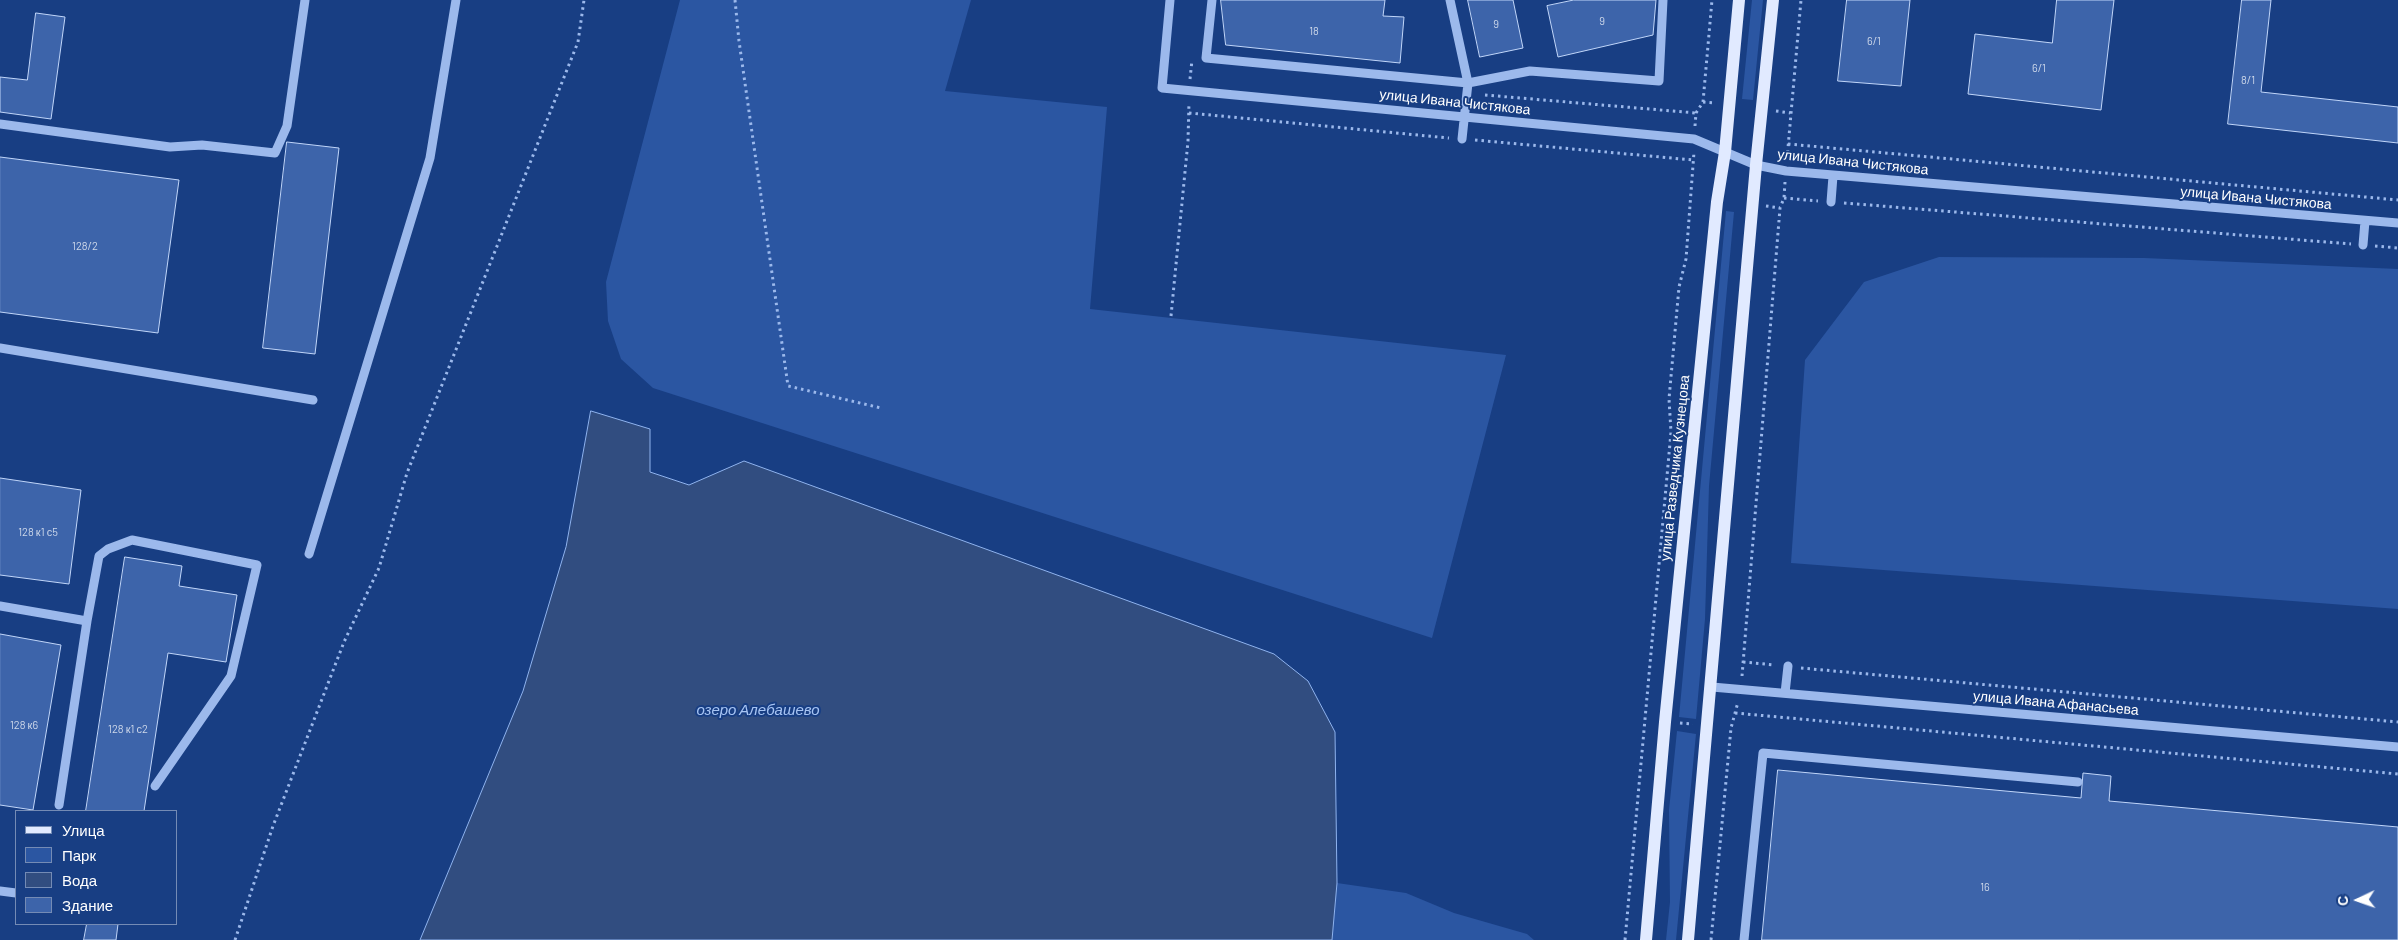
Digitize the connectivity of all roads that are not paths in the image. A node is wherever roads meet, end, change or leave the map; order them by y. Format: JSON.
{"nodes":[{"id":1,"x":305,"y":0,"type":"edge"},
{"id":2,"x":456,"y":0,"type":"edge"},
{"id":3,"x":1170,"y":0,"type":"edge"},
{"id":4,"x":1212,"y":0,"type":"edge"},
{"id":5,"x":1450,"y":0,"type":"edge"},
{"id":6,"x":1663,"y":0,"type":"edge"},
{"id":7,"x":1740,"y":0,"type":"edge"},
{"id":8,"x":1772,"y":0,"type":"edge"},
{"id":9,"x":1468,"y":83,"type":"junction"},
{"id":10,"x":1464,"y":117,"type":"junction"},
{"id":11,"x":0,"y":124,"type":"edge"},
{"id":12,"x":1462,"y":139,"type":"road end"},
{"id":13,"x":1724,"y":152,"type":"junction"},
{"id":14,"x":1756,"y":164,"type":"junction"},
{"id":15,"x":1833,"y":176,"type":"junction"},
{"id":16,"x":1831,"y":202,"type":"road end"},
{"id":17,"x":2365,"y":221,"type":"junction"},
{"id":18,"x":2398,"y":224,"type":"edge"},
{"id":19,"x":2363,"y":245,"type":"road end"},
{"id":20,"x":0,"y":348,"type":"edge"},
{"id":21,"x":313,"y":400,"type":"dead end"},
{"id":22,"x":309,"y":554,"type":"dead end"},
{"id":23,"x":0,"y":606,"type":"edge"},
{"id":24,"x":87,"y":621,"type":"junction"},
{"id":25,"x":1788,"y":666,"type":"road end"},
{"id":26,"x":1712,"y":687,"type":"junction"},
{"id":27,"x":1785,"y":693,"type":"junction"},
{"id":28,"x":2398,"y":747,"type":"edge"},
{"id":29,"x":2078,"y":782,"type":"dead end"},
{"id":30,"x":155,"y":786,"type":"dead end"},
{"id":31,"x":59,"y":805,"type":"dead end"},
{"id":32,"x":0,"y":891,"type":"edge"},
{"id":33,"x":15,"y":893,"type":"edge"},
{"id":34,"x":1646,"y":940,"type":"edge"},
{"id":35,"x":1688,"y":940,"type":"edge"},
{"id":36,"x":1744,"y":940,"type":"edge"}],
"edges":[{"from":1,"to":11,"type":"street"},
{"from":2,"to":22,"type":"street"},
{"from":3,"to":10,"type":"street","name":"улица Ивана Чистякова"},
{"from":4,"to":9,"type":"street"},
{"from":5,"to":9,"type":"street"},
{"from":6,"to":9,"type":"street"},
{"from":7,"to":13,"type":"main road","name":"улица Разведчика Кузнецова"},
{"from":8,"to":14,"type":"main road"},
{"from":9,"to":10,"type":"street"},
{"from":10,"to":12,"type":"street"},
{"from":10,"to":13,"type":"street","name":"улица Ивана Чистякова"},
{"from":13,"to":14,"type":"street","name":"улица Ивана Чистякова"},
{"from":13,"to":34,"type":"main road","name":"улица Разведчика Кузнецова"},
{"from":14,"to":15,"type":"street","name":"улица Ивана Чистякова"},
{"from":14,"to":26,"type":"main road"},
{"from":15,"to":16,"type":"street"},
{"from":15,"to":17,"type":"street","name":"улица Ивана Чистякова"},
{"from":17,"to":18,"type":"street","name":"улица Ивана Чистякова"},
{"from":17,"to":19,"type":"street"},
{"from":20,"to":21,"type":"street"},
{"from":23,"to":24,"type":"street"},
{"from":24,"to":30,"type":"street"},
{"from":24,"to":31,"type":"street"},
{"from":25,"to":27,"type":"street"},
{"from":26,"to":27,"type":"street","name":"улица Ивана Афанасьева"},
{"from":26,"to":35,"type":"main road"},
{"from":27,"to":28,"type":"street","name":"улица Ивана Афанасьева"},
{"from":29,"to":36,"type":"street"},
{"from":32,"to":33,"type":"street"}]}
